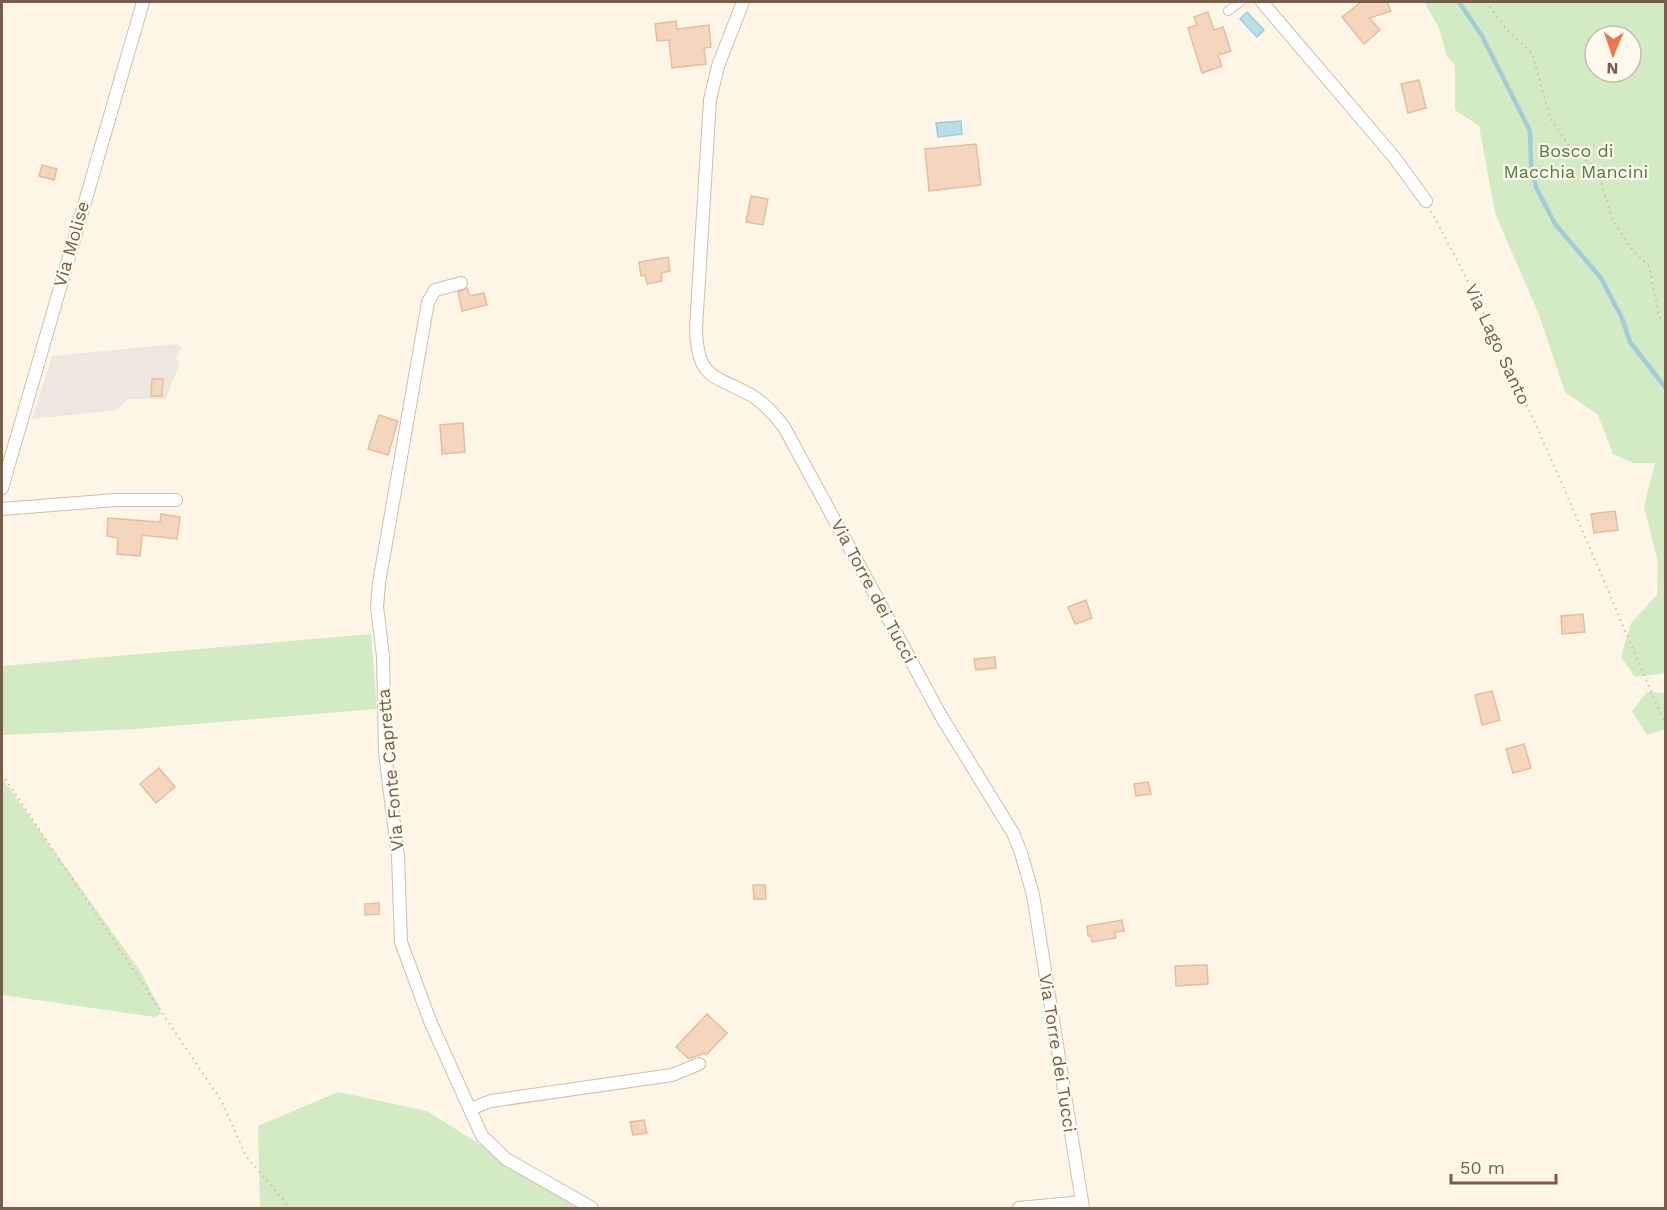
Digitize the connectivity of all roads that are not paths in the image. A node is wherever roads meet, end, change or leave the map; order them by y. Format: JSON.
{"nodes":[{"id":1,"x":143,"y":2,"type":"edge"},
{"id":2,"x":742,"y":2,"type":"edge"},
{"id":3,"x":1240,"y":2,"type":"edge"},
{"id":4,"x":1262,"y":2,"type":"edge"},
{"id":5,"x":1228,"y":11,"type":"dead end"},
{"id":6,"x":1426,"y":201,"type":"road end"},
{"id":7,"x":461,"y":283,"type":"dead end"},
{"id":8,"x":2,"y":488,"type":"edge"},
{"id":9,"x":176,"y":500,"type":"dead end"},
{"id":10,"x":2,"y":509,"type":"edge"},
{"id":11,"x":699,"y":1065,"type":"dead end"},
{"id":12,"x":470,"y":1108,"type":"junction"},
{"id":13,"x":1083,"y":1205,"type":"edge"},
{"id":14,"x":592,"y":1209,"type":"edge"},
{"id":15,"x":1019,"y":1209,"type":"edge"}],
"edges":[{"from":1,"to":8,"type":"street","name":"Via Molise"},
{"from":2,"to":13,"type":"street","name":"Via Torre dei Tucci"},
{"from":3,"to":5,"type":"street"},
{"from":4,"to":6,"type":"street"},
{"from":7,"to":12,"type":"street","name":"Via Fonte Capretta"},
{"from":9,"to":10,"type":"street"},
{"from":11,"to":12,"type":"street"},
{"from":12,"to":14,"type":"street","name":"Via Fonte Capretta"},
{"from":13,"to":15,"type":"street"}]}
